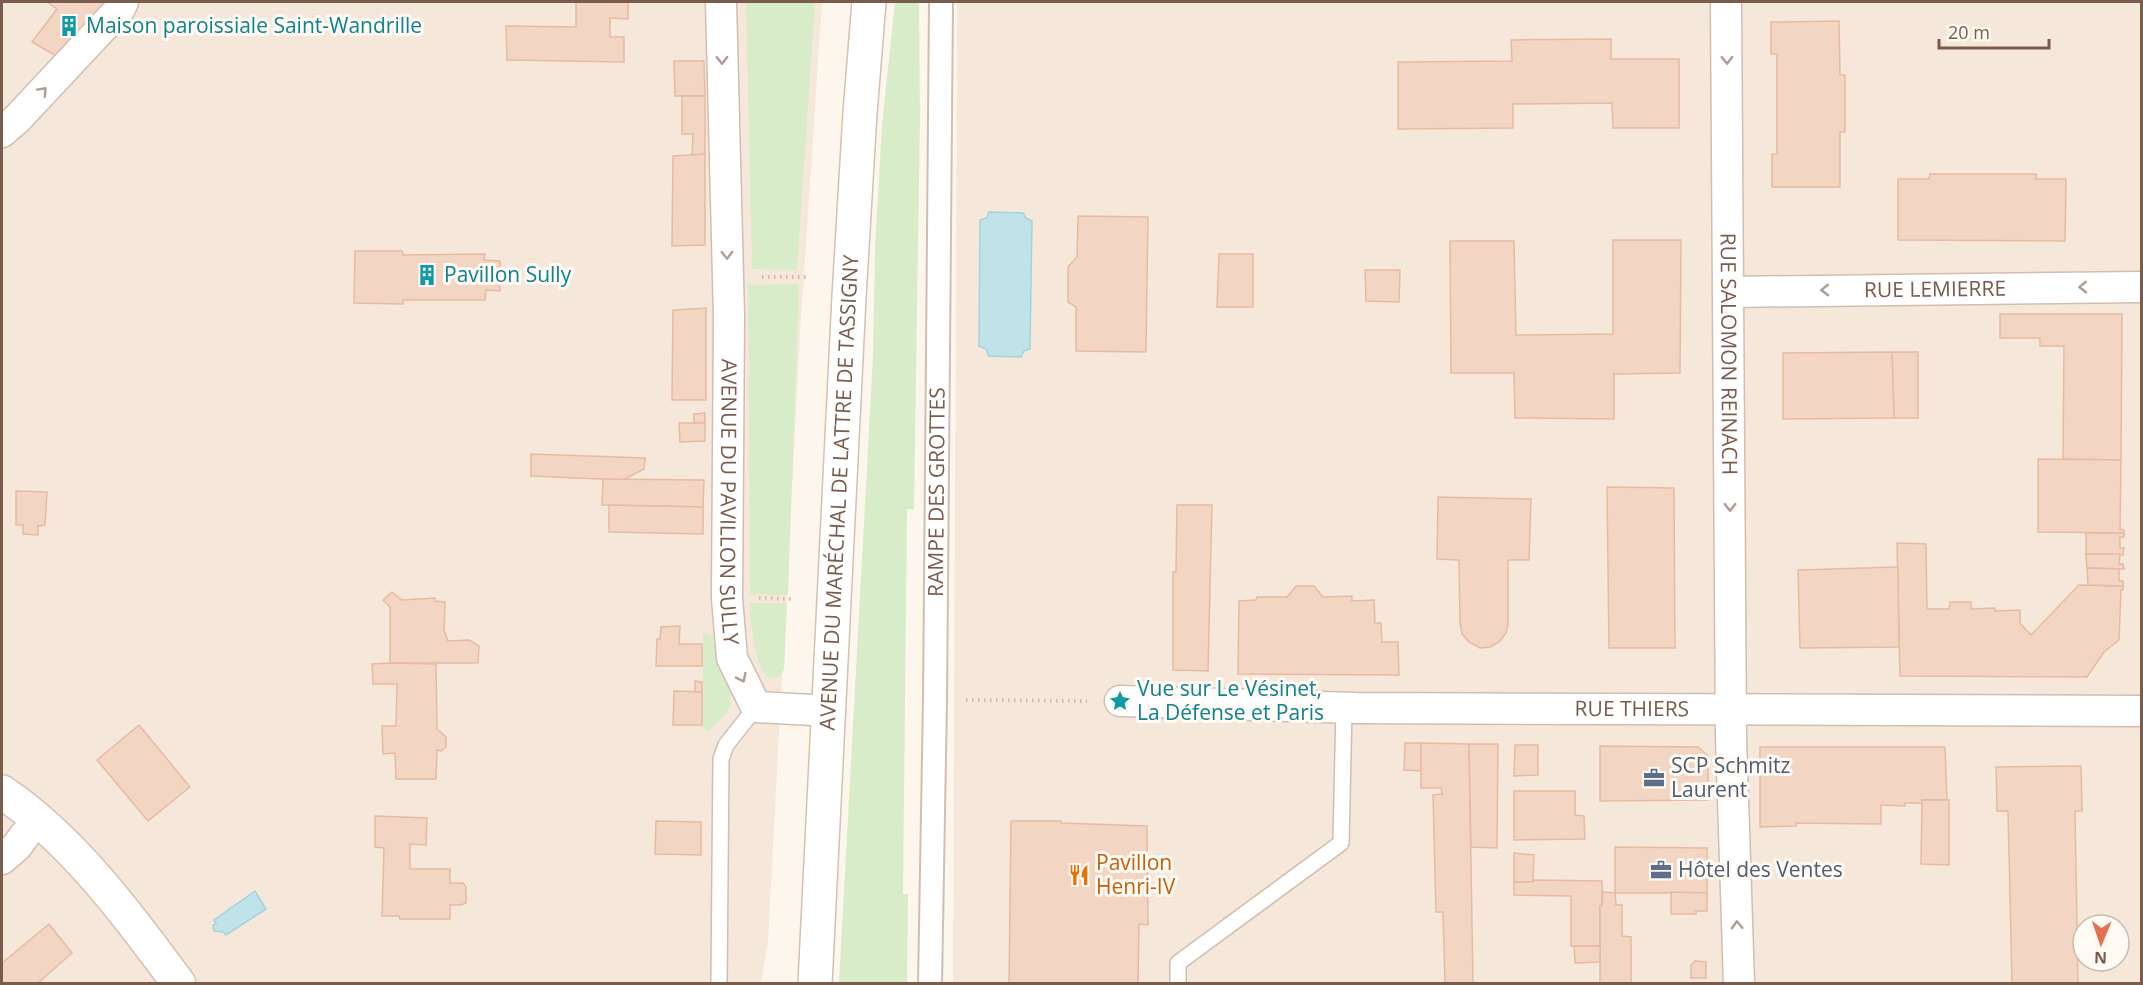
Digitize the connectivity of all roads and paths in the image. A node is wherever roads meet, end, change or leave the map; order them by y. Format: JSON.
{"nodes":[{"id":1,"x":123,"y":2,"type":"edge"},
{"id":2,"x":721,"y":2,"type":"edge"},
{"id":3,"x":849,"y":2,"type":"edge"},
{"id":4,"x":869,"y":2,"type":"edge"},
{"id":5,"x":941,"y":2,"type":"edge"},
{"id":6,"x":1726,"y":2,"type":"edge"},
{"id":7,"x":2,"y":132,"type":"edge"},
{"id":8,"x":754,"y":277,"type":"dead end"},
{"id":9,"x":809,"y":277,"type":"dead end"},
{"id":10,"x":2142,"y":287,"type":"edge"},
{"id":11,"x":1728,"y":292,"type":"junction"},
{"id":12,"x":754,"y":598,"type":"dead end"},
{"id":13,"x":794,"y":599,"type":"dead end"},
{"id":14,"x":935,"y":700,"type":"junction"},
{"id":15,"x":1120,"y":701,"type":"joint"},
{"id":16,"x":756,"y":707,"type":"junction"},
{"id":17,"x":1344,"y":708,"type":"junction"},
{"id":18,"x":1731,"y":708,"type":"junction"},
{"id":19,"x":820,"y":710,"type":"junction"},
{"id":20,"x":2142,"y":711,"type":"edge"},
{"id":21,"x":2,"y":792,"type":"edge"},
{"id":22,"x":13,"y":825,"type":"edge"},
{"id":23,"x":2,"y":859,"type":"edge"},
{"id":24,"x":156,"y":984,"type":"edge"},
{"id":25,"x":179,"y":984,"type":"edge"},
{"id":26,"x":719,"y":984,"type":"edge"},
{"id":27,"x":795,"y":984,"type":"edge"},
{"id":28,"x":815,"y":984,"type":"edge"},
{"id":29,"x":930,"y":984,"type":"edge"},
{"id":30,"x":1178,"y":984,"type":"edge"},
{"id":31,"x":1739,"y":984,"type":"edge"}],
"edges":[{"from":7,"to":1,"type":"street","one_way":true},
{"from":2,"to":16,"type":"street","name":"AVENUE DU PAVILLON SULLY","one_way":true},
{"from":3,"to":19,"type":"main road","name":"AVENUE DU MARÉCHAL DE LATTRE DE TASSIGNY"},
{"from":4,"to":19,"type":"main road","name":"AVENUE DU MARÉCHAL DE LATTRE DE TASSIGNY"},
{"from":5,"to":14,"type":"street","name":"RAMPE DES GROTTES"},
{"from":6,"to":11,"type":"street","name":"RUE SALOMON REINACH","one_way":true},
{"from":8,"to":9,"type":"path"},
{"from":10,"to":11,"type":"street","name":"RUE LEMIERRE","one_way":true},
{"from":11,"to":18,"type":"street","name":"RUE SALOMON REINACH","one_way":true},
{"from":12,"to":13,"type":"path"},
{"from":14,"to":15,"type":"path"},
{"from":14,"to":29,"type":"street","name":"RAMPE DES GROTTES"},
{"from":15,"to":17,"type":"street","name":"RUE THIERS"},
{"from":16,"to":19,"type":"street"},
{"from":16,"to":26,"type":"lane"},
{"from":17,"to":18,"type":"street","name":"RUE THIERS"},
{"from":17,"to":30,"type":"lane"},
{"from":18,"to":20,"type":"street","name":"RUE THIERS"},
{"from":31,"to":18,"type":"street","name":"RUE SALOMON REINACH","one_way":true},
{"from":19,"to":27,"type":"main road","name":"AVENUE DU MARÉCHAL DE LATTRE DE TASSIGNY"},
{"from":19,"to":28,"type":"main road","name":"AVENUE DU MARÉCHAL DE LATTRE DE TASSIGNY"},
{"from":21,"to":25,"type":"main road"},
{"from":22,"to":23,"type":"street"},
{"from":22,"to":24,"type":"main road"}]}
